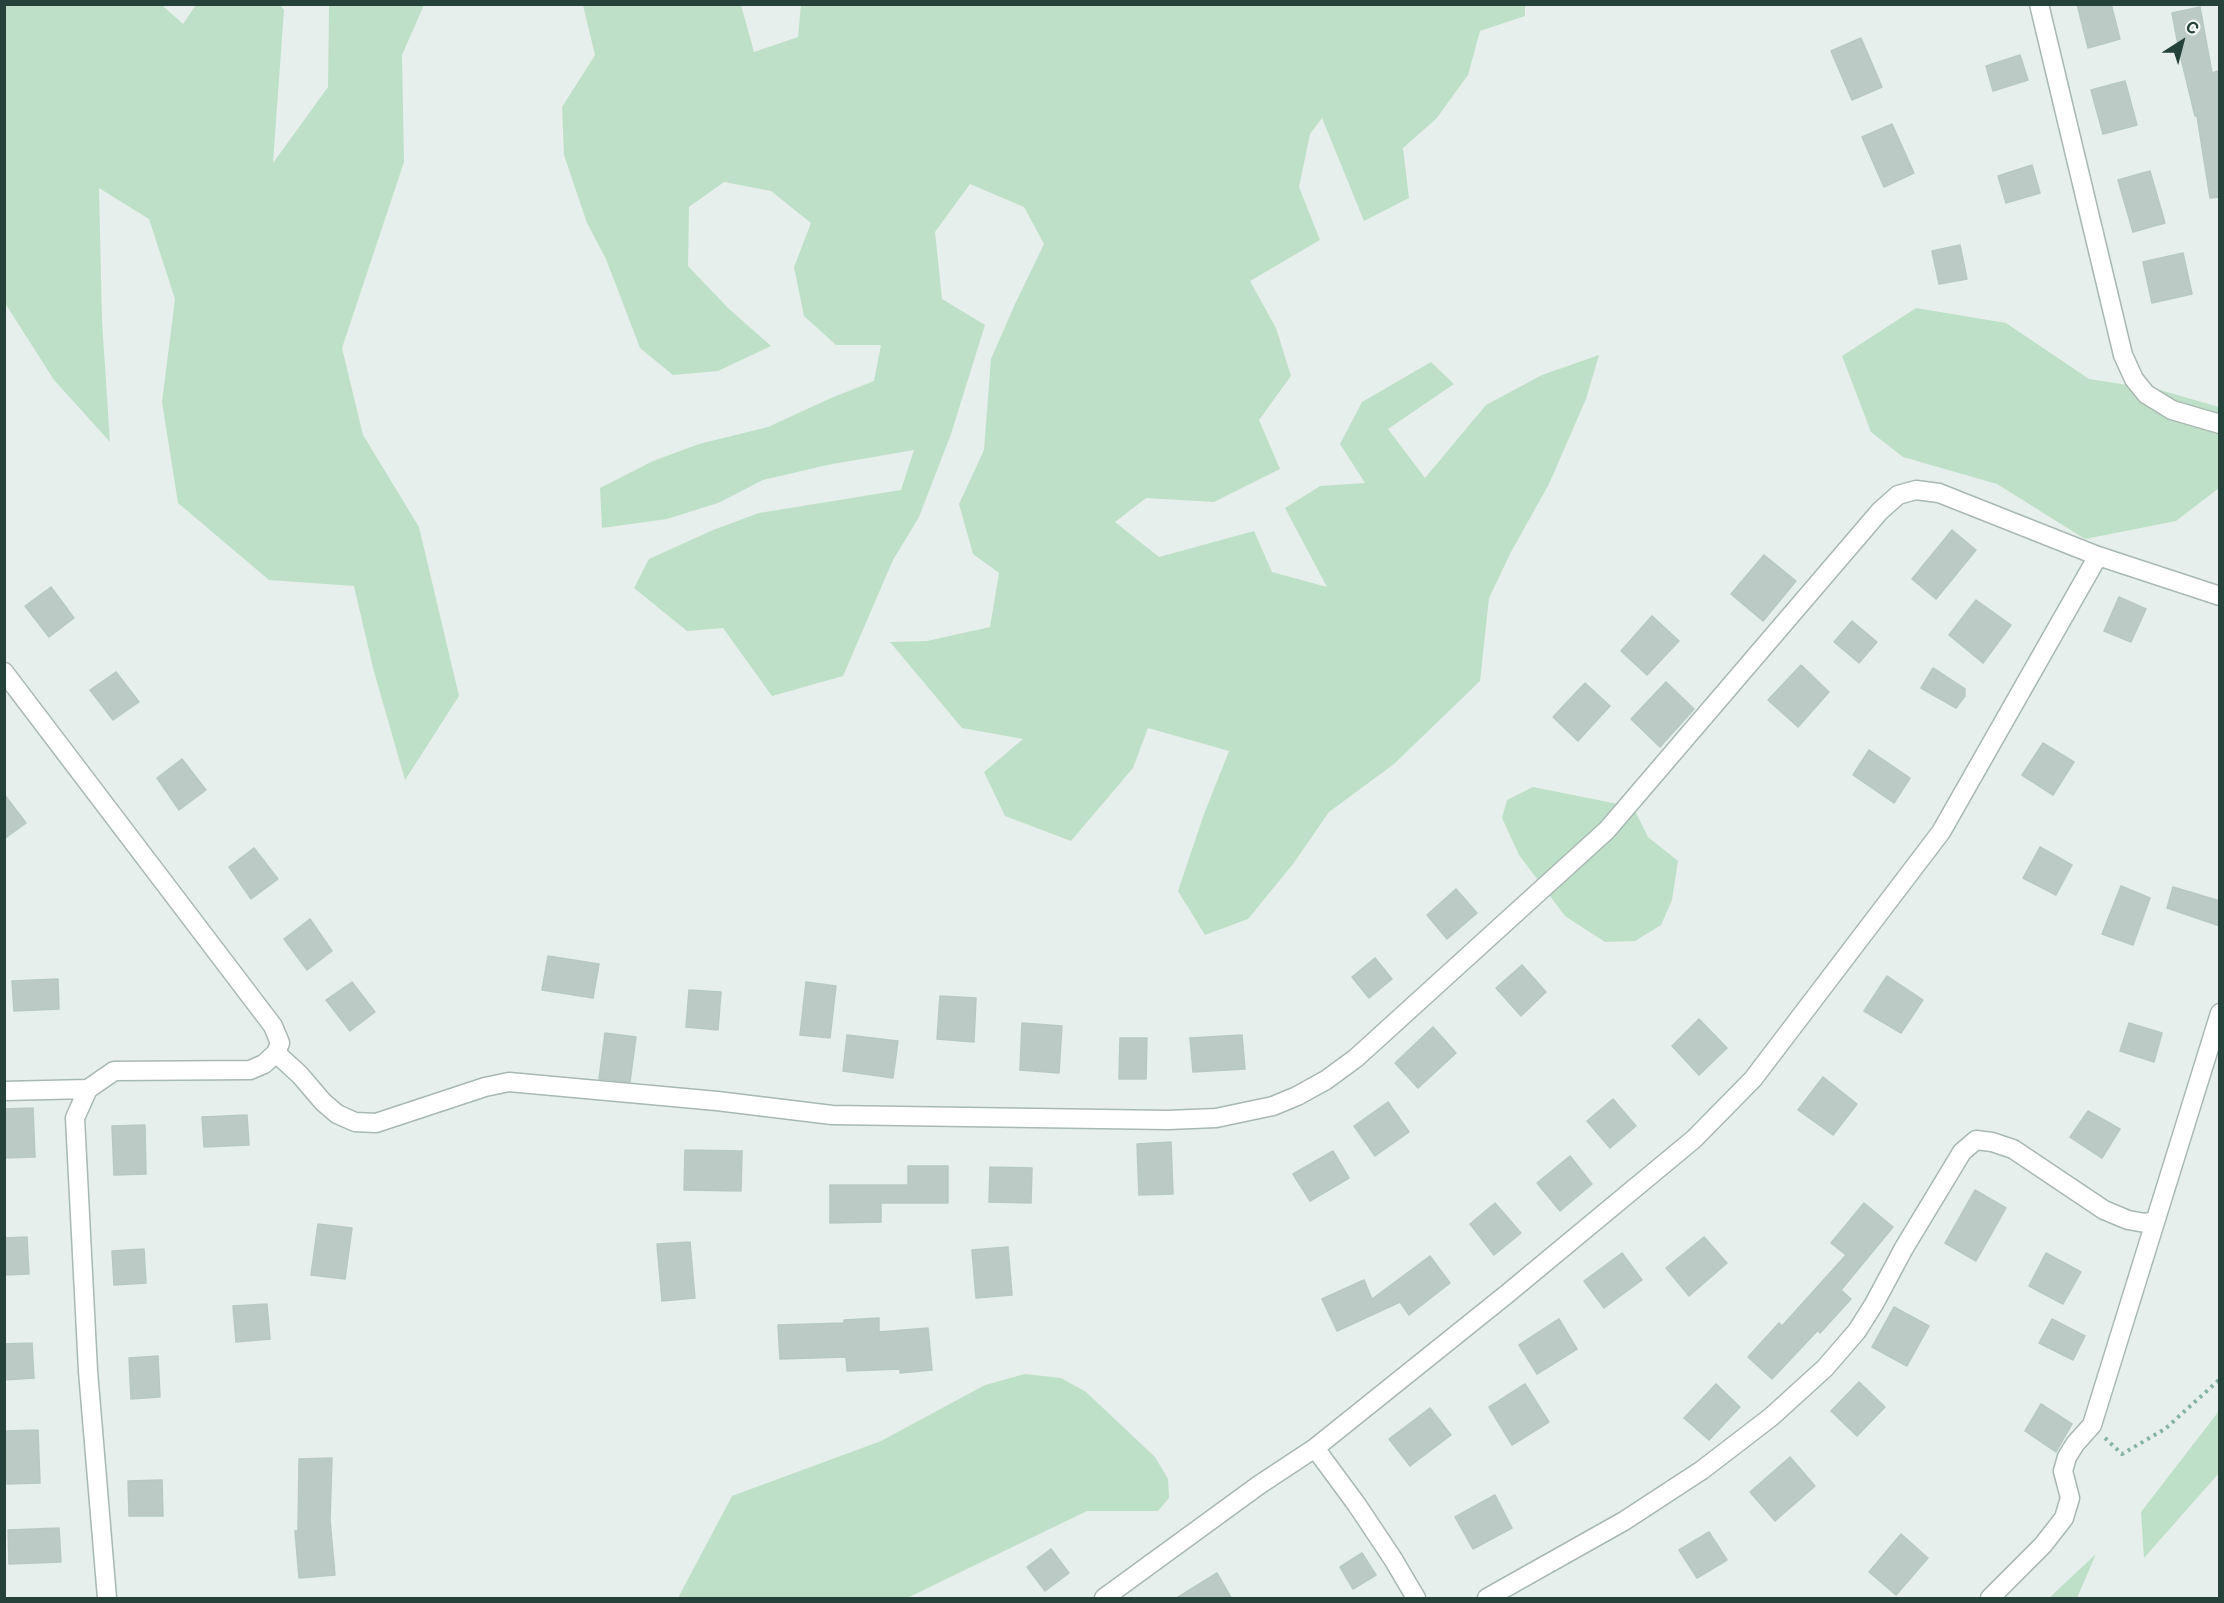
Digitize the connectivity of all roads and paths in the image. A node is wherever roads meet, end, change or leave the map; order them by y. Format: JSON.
{"nodes":[{"id":1,"x":2039,"y":4,"type":"edge"},
{"id":2,"x":2220,"y":424,"type":"edge"},
{"id":3,"x":2098,"y":556,"type":"junction"},
{"id":4,"x":2220,"y":596,"type":"edge"},
{"id":5,"x":4,"y":672,"type":"edge"},
{"id":6,"x":2220,"y":1012,"type":"edge"},
{"id":7,"x":276,"y":1053,"type":"junction"},
{"id":8,"x":88,"y":1089,"type":"junction"},
{"id":9,"x":4,"y":1091,"type":"edge"},
{"id":10,"x":2154,"y":1221,"type":"junction"},
{"id":11,"x":2220,"y":1379,"type":"edge"},
{"id":12,"x":2092,"y":1425,"type":"junction"},
{"id":13,"x":1315,"y":1448,"type":"junction"},
{"id":14,"x":107,"y":1599,"type":"edge"},
{"id":15,"x":1104,"y":1599,"type":"edge"},
{"id":16,"x":1416,"y":1599,"type":"edge"},
{"id":17,"x":1487,"y":1599,"type":"edge"},
{"id":18,"x":1990,"y":1599,"type":"edge"}],
"edges":[{"from":1,"to":2,"type":"street"},
{"from":3,"to":4,"type":"street"},
{"from":3,"to":7,"type":"street"},
{"from":3,"to":13,"type":"street"},
{"from":5,"to":7,"type":"street"},
{"from":6,"to":10,"type":"street"},
{"from":7,"to":8,"type":"street"},
{"from":8,"to":9,"type":"street"},
{"from":8,"to":14,"type":"street"},
{"from":10,"to":12,"type":"street"},
{"from":10,"to":17,"type":"street"},
{"from":11,"to":12,"type":"path"},
{"from":12,"to":18,"type":"street"},
{"from":13,"to":15,"type":"street"},
{"from":13,"to":16,"type":"street"}]}
